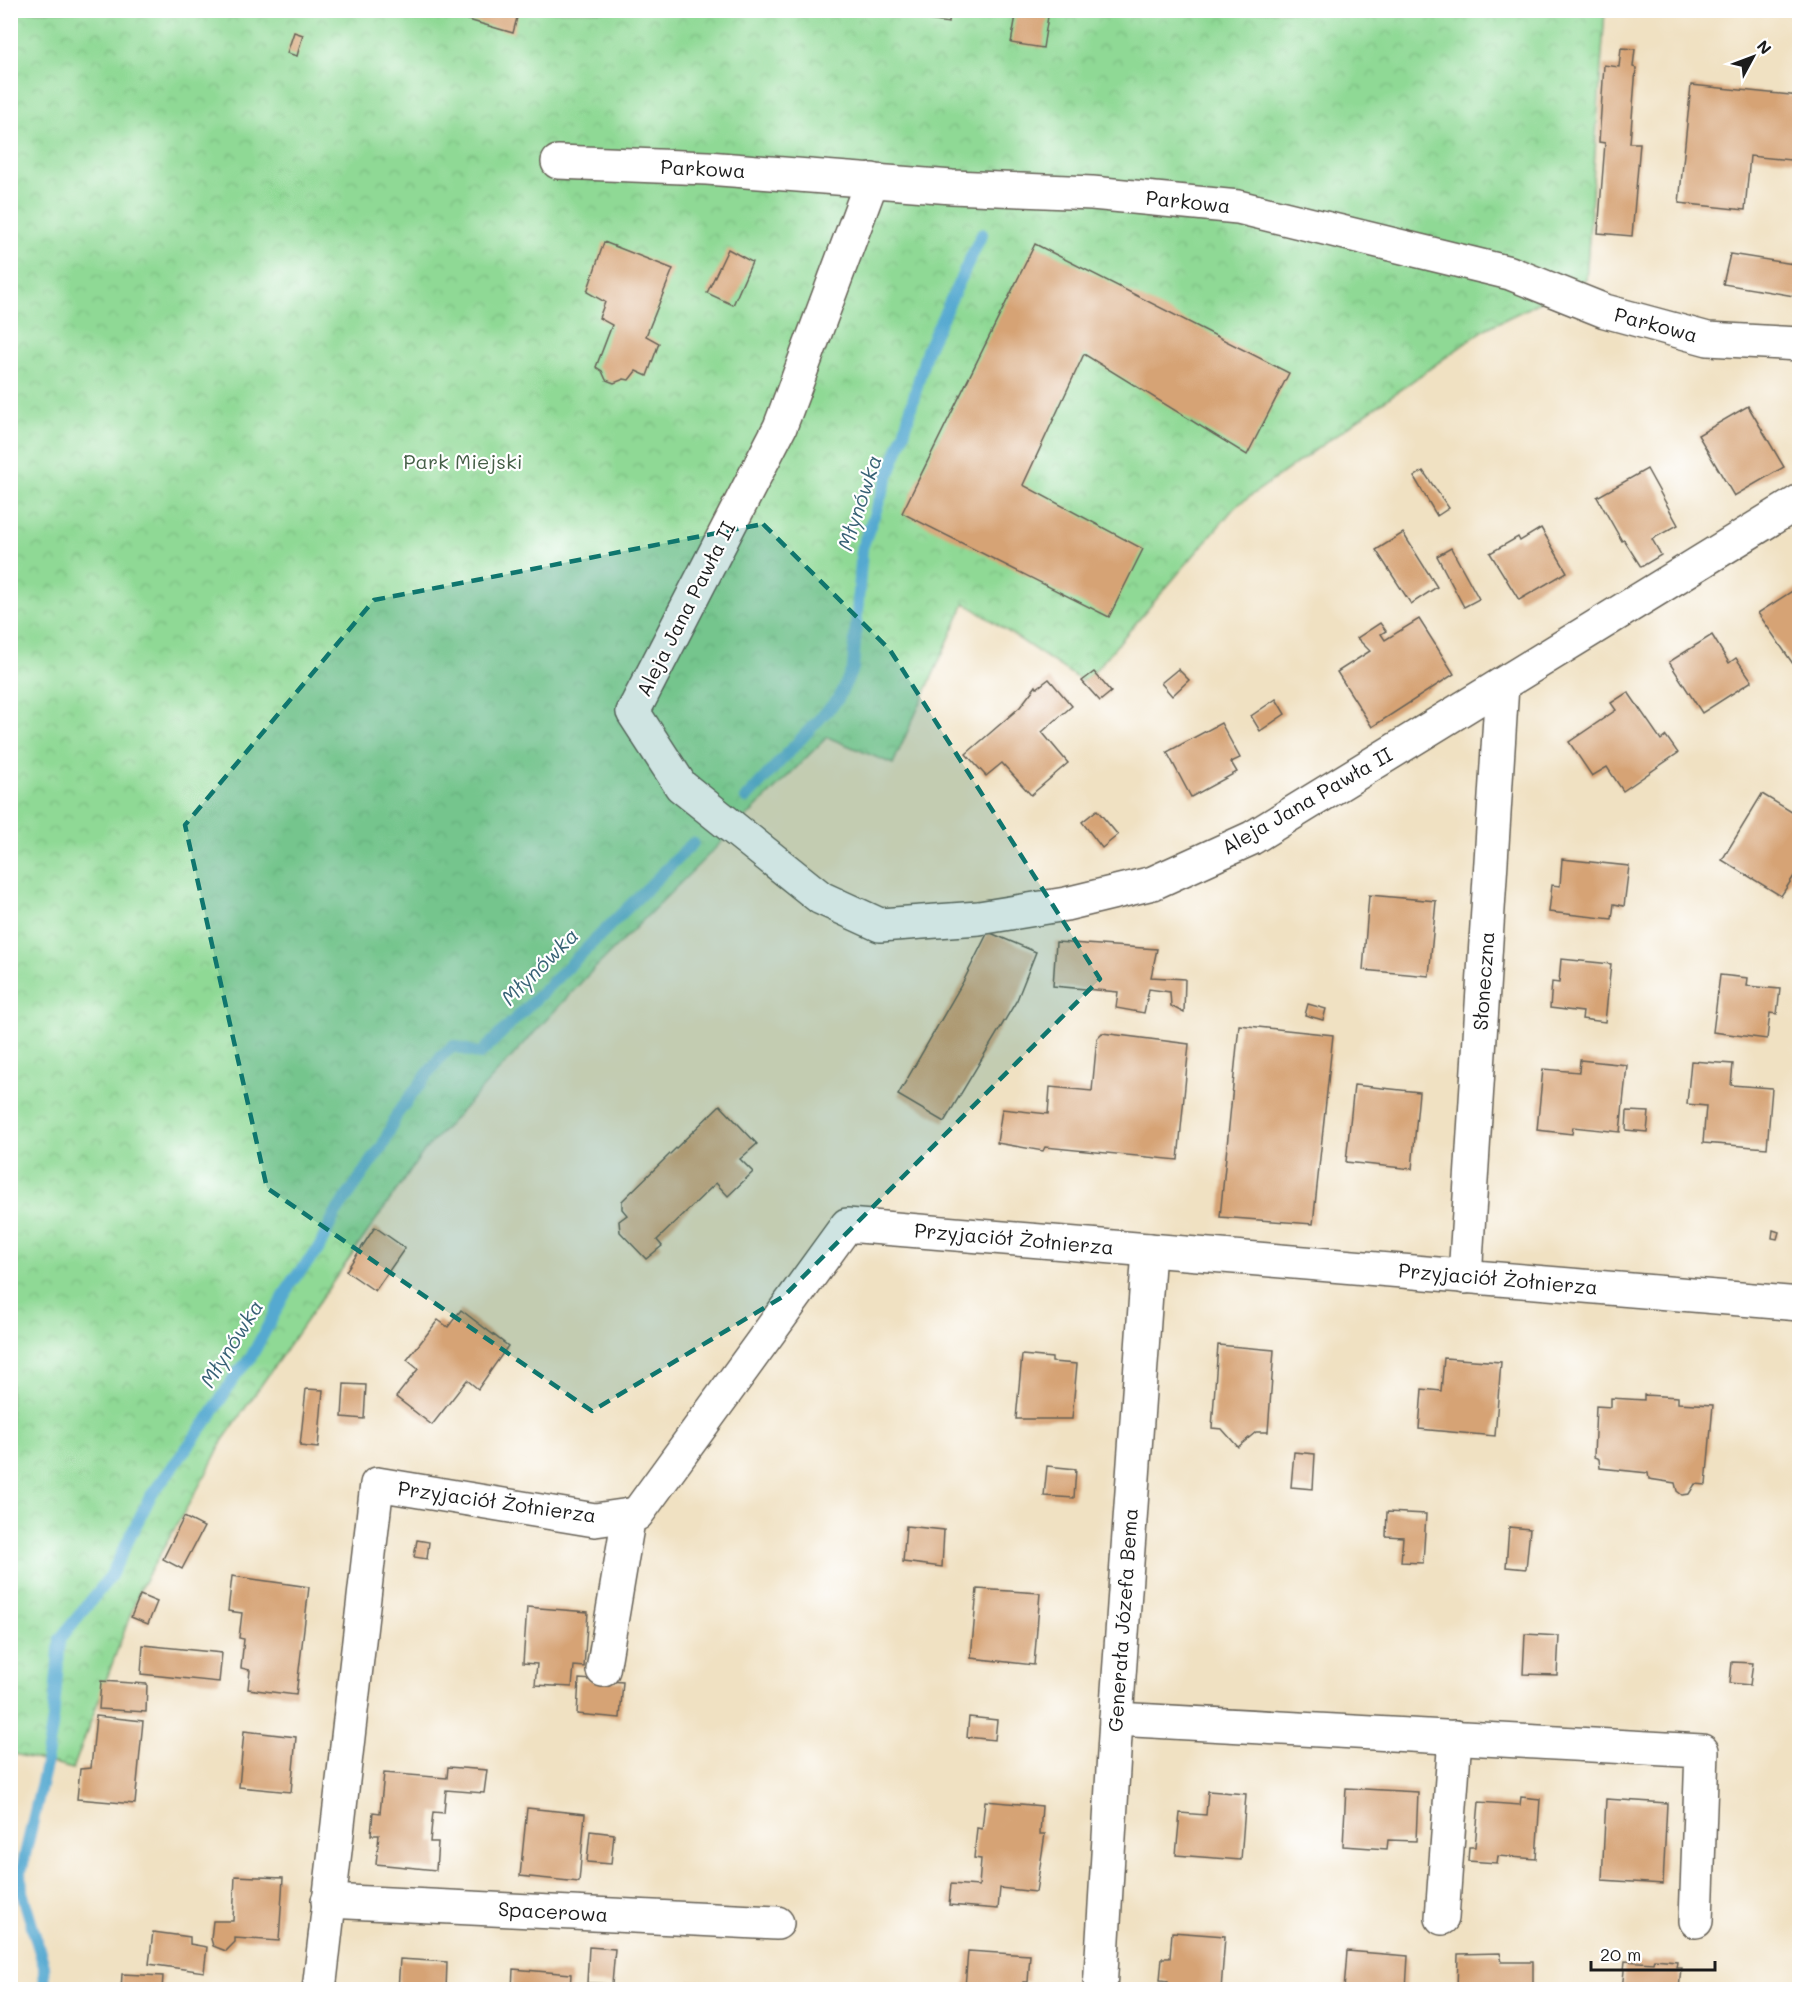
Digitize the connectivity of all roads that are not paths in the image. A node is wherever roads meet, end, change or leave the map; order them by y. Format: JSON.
{"nodes":[{"id":1,"x":558,"y":162,"type":"dead end"},
{"id":2,"x":872,"y":180,"type":"junction"},
{"id":3,"x":1800,"y":344,"type":"edge"},
{"id":4,"x":1800,"y":501,"type":"edge"},
{"id":5,"x":1502,"y":685,"type":"junction"},
{"id":6,"x":1149,"y":1251,"type":"junction"},
{"id":7,"x":1465,"y":1276,"type":"junction"},
{"id":8,"x":1800,"y":1304,"type":"edge"},
{"id":9,"x":629,"y":1515,"type":"junction"},
{"id":10,"x":603,"y":1670,"type":"dead end"},
{"id":11,"x":1116,"y":1719,"type":"junction"},
{"id":12,"x":1455,"y":1737,"type":"junction"},
{"id":13,"x":328,"y":1900,"type":"junction"},
{"id":14,"x":1442,"y":1918,"type":"dead end"},
{"id":15,"x":1696,"y":1921,"type":"dead end"},
{"id":16,"x":777,"y":1923,"type":"dead end"},
{"id":17,"x":319,"y":1989,"type":"edge"},
{"id":18,"x":1100,"y":1989,"type":"edge"}],
"edges":[{"from":1,"to":2,"type":"street","name":"Parkowa"},
{"from":2,"to":3,"type":"street","name":"Parkowa"},
{"from":2,"to":5,"type":"street","name":"Aleja Jana Pawła II"},
{"from":4,"to":5,"type":"street","name":"Aleja Jana Pawła II"},
{"from":5,"to":7,"type":"street","name":"Słoneczna"},
{"from":6,"to":7,"type":"street","name":"Przyjaciół Żołnierza"},
{"from":6,"to":9,"type":"street","name":"Przyjaciół Żołnierza"},
{"from":6,"to":11,"type":"street","name":"Generała Józefa Bema"},
{"from":7,"to":8,"type":"street","name":"Przyjaciół Żołnierza"},
{"from":9,"to":10,"type":"street"},
{"from":9,"to":13,"type":"street","name":"Przyjaciół Żołnierza"},
{"from":11,"to":12,"type":"street"},
{"from":11,"to":18,"type":"street","name":"Generała Józefa Bema"},
{"from":12,"to":14,"type":"street"},
{"from":12,"to":15,"type":"street"},
{"from":13,"to":16,"type":"street","name":"Spacerowa"},
{"from":13,"to":17,"type":"street"}]}
